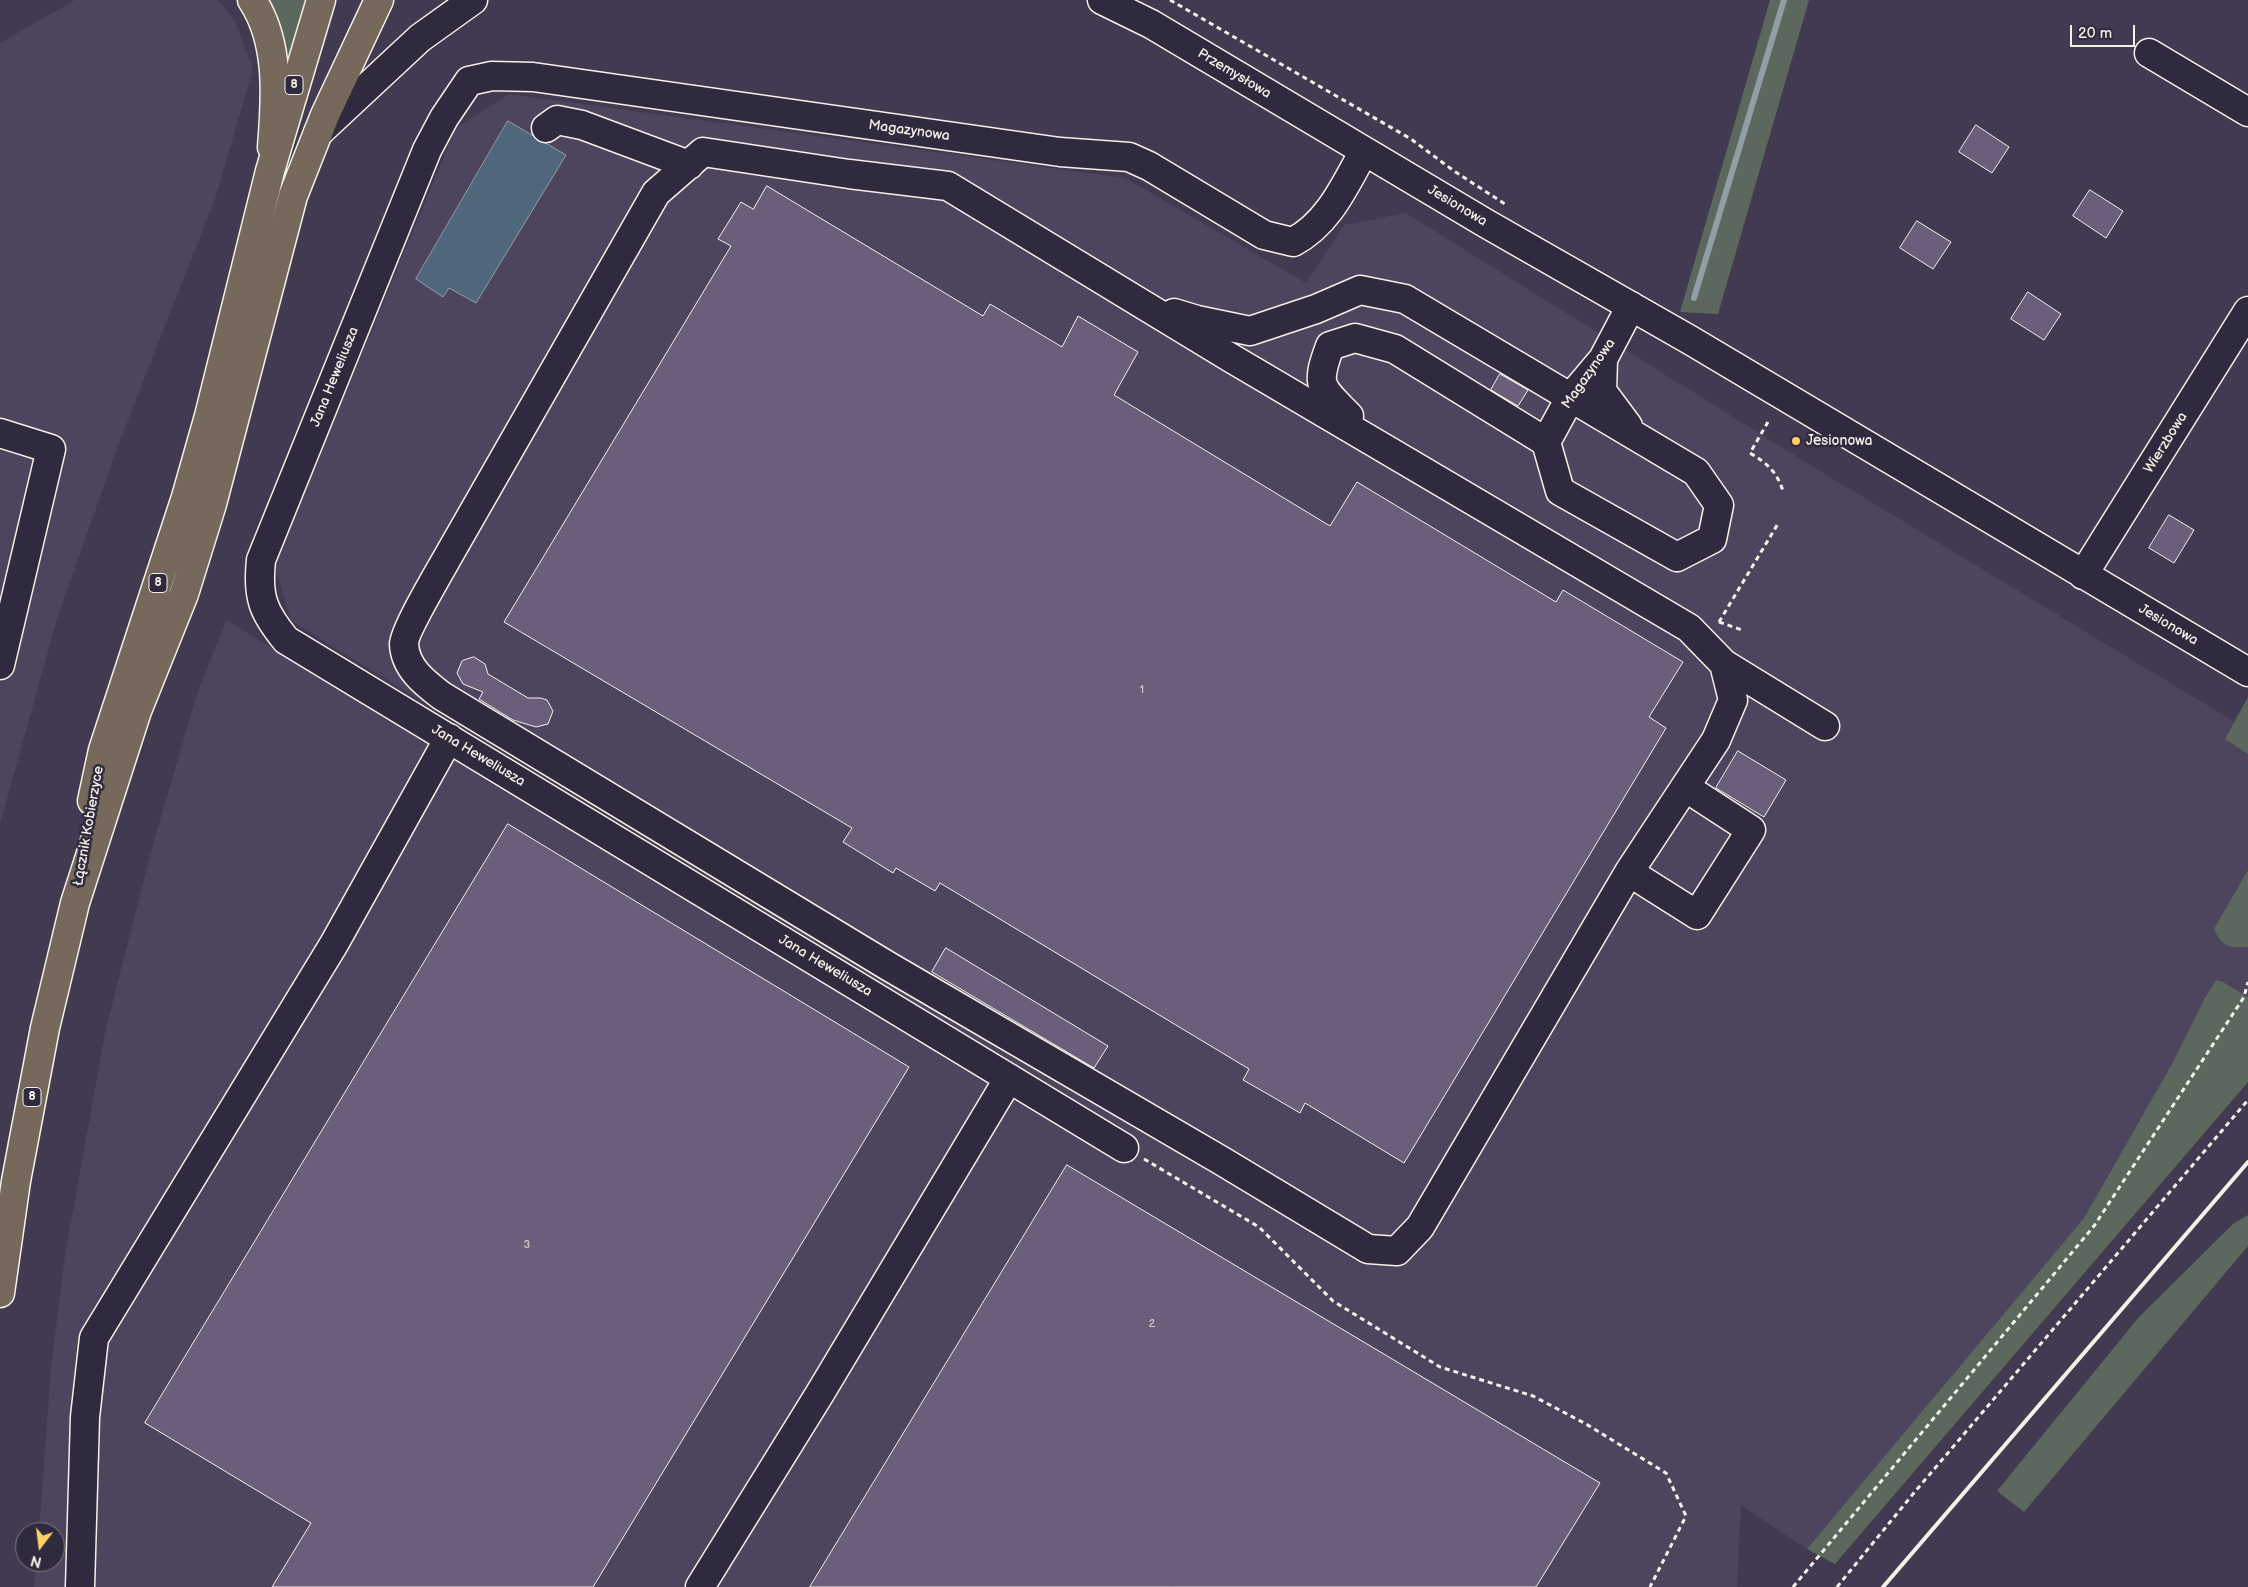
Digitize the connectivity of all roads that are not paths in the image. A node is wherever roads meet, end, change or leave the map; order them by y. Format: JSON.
{"nodes":[{"id":1,"x":252,"y":0,"type":"edge"},
{"id":2,"x":321,"y":0,"type":"edge"},
{"id":3,"x":379,"y":0,"type":"edge"},
{"id":4,"x":473,"y":0,"type":"edge"},
{"id":5,"x":1102,"y":0,"type":"edge"},
{"id":6,"x":1135,"y":7,"type":"edge"},
{"id":7,"x":2149,"y":53,"type":"dead end"},
{"id":8,"x":2248,"y":112,"type":"edge"},
{"id":9,"x":546,"y":128,"type":"dead end"},
{"id":10,"x":318,"y":133,"type":"junction"},
{"id":11,"x":427,"y":150,"type":"joint"},
{"id":12,"x":1364,"y":151,"type":"junction"},
{"id":13,"x":689,"y":165,"type":"junction"},
{"id":14,"x":270,"y":171,"type":"junction"},
{"id":15,"x":1135,"y":300,"type":"junction"},
{"id":16,"x":1631,"y":306,"type":"junction"},
{"id":17,"x":2248,"y":311,"type":"edge"},
{"id":18,"x":1603,"y":359,"type":"junction"},
{"id":19,"x":1570,"y":398,"type":"junction"},
{"id":20,"x":0,"y":433,"type":"edge"},
{"id":21,"x":1636,"y":437,"type":"junction"},
{"id":22,"x":1546,"y":442,"type":"junction"},
{"id":23,"x":1377,"y":443,"type":"junction"},
{"id":24,"x":2083,"y":575,"type":"junction"},
{"id":25,"x":1724,"y":664,"type":"junction"},
{"id":26,"x":0,"y":665,"type":"edge"},
{"id":27,"x":2248,"y":672,"type":"edge"},
{"id":28,"x":1825,"y":726,"type":"dead end"},
{"id":29,"x":449,"y":738,"type":"junction"},
{"id":30,"x":1685,"y":788,"type":"junction"},
{"id":31,"x":1629,"y":872,"type":"junction"},
{"id":32,"x":75,"y":903,"type":"junction"},
{"id":33,"x":1008,"y":1078,"type":"junction"},
{"id":34,"x":1124,"y":1148,"type":"road end"},
{"id":35,"x":0,"y":1293,"type":"edge"},
{"id":36,"x":80,"y":1587,"type":"edge"},
{"id":37,"x":700,"y":1587,"type":"edge"}],
"edges":[{"from":1,"to":14,"type":"main road"},
{"from":2,"to":14,"type":"main road","number":"8"},
{"from":3,"to":10,"type":"main road","number":"8"},
{"from":4,"to":10,"type":"street"},
{"from":5,"to":6,"type":"street","name":"Przemysłowa"},
{"from":6,"to":12,"type":"street","name":"Przemysłowa"},
{"from":7,"to":8,"type":"street"},
{"from":9,"to":13,"type":"street"},
{"from":10,"to":32,"type":"main road","number":"8"},
{"from":11,"to":12,"type":"street","name":"Magazynowa"},
{"from":11,"to":29,"type":"street","name":"Jana Heweliusza"},
{"from":12,"to":16,"type":"street","name":"Jesionowa"},
{"from":13,"to":15,"type":"street"},
{"from":13,"to":31,"type":"street"},
{"from":14,"to":32,"type":"main road","name":"Łącznik Kobierzyce","number":"8"},
{"from":15,"to":19,"type":"street"},
{"from":15,"to":23,"type":"street"},
{"from":16,"to":18,"type":"street","name":"Magazynowa"},
{"from":16,"to":24,"type":"street","name":"Jesionowa"},
{"from":17,"to":24,"type":"street","name":"Wierzbowa"},
{"from":18,"to":19,"type":"street","name":"Magazynowa"},
{"from":18,"to":21,"type":"street"},
{"from":19,"to":21,"type":"street"},
{"from":19,"to":22,"type":"street","name":"Magazynowa"},
{"from":20,"to":26,"type":"street"},
{"from":21,"to":22,"type":"street"},
{"from":22,"to":23,"type":"street"},
{"from":23,"to":25,"type":"street"},
{"from":24,"to":27,"type":"street","name":"Jesionowa"},
{"from":25,"to":28,"type":"street"},
{"from":25,"to":30,"type":"street"},
{"from":29,"to":33,"type":"street","name":"Jana Heweliusza"},
{"from":29,"to":36,"type":"street"},
{"from":30,"to":31,"type":"street"},
{"from":30,"to":31,"type":"street"},
{"from":32,"to":35,"type":"main road","number":"8"},
{"from":33,"to":34,"type":"street","name":"Jana Heweliusza"},
{"from":33,"to":37,"type":"street"}]}
